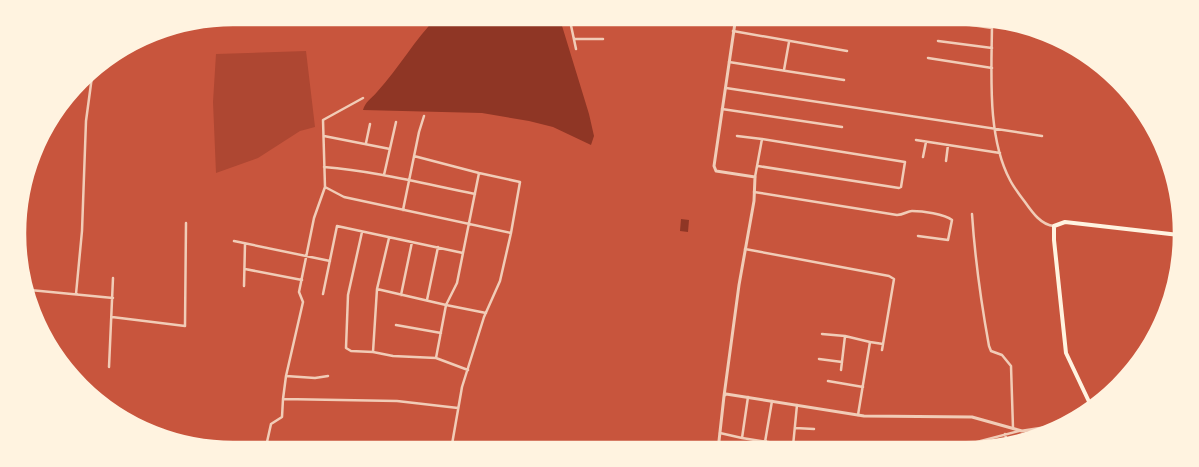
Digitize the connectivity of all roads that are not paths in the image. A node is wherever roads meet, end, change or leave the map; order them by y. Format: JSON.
{"nodes":[{"id":1,"x":572,"y":25,"type":"edge"},
{"id":2,"x":734,"y":25,"type":"edge"},
{"id":3,"x":971,"y":25,"type":"edge"},
{"id":4,"x":992,"y":28,"type":"joint"},
{"id":5,"x":733,"y":31,"type":"junction"},
{"id":6,"x":574,"y":39,"type":"junction"},
{"id":7,"x":603,"y":39,"type":"dead end"},
{"id":8,"x":938,"y":41,"type":"dead end"},
{"id":9,"x":789,"y":42,"type":"junction"},
{"id":10,"x":992,"y":48,"type":"junction"},
{"id":11,"x":576,"y":49,"type":"dead end"},
{"id":12,"x":847,"y":51,"type":"dead end"},
{"id":13,"x":928,"y":58,"type":"dead end"},
{"id":14,"x":729,"y":62,"type":"junction"},
{"id":15,"x":992,"y":68,"type":"junction"},
{"id":16,"x":784,"y":70,"type":"junction"},
{"id":17,"x":844,"y":80,"type":"dead end"},
{"id":18,"x":91,"y":81,"type":"edge"},
{"id":19,"x":726,"y":88,"type":"junction"},
{"id":20,"x":363,"y":98,"type":"dead end"},
{"id":21,"x":722,"y":109,"type":"junction"},
{"id":22,"x":424,"y":116,"type":"dead end"},
{"id":23,"x":396,"y":122,"type":"dead end"},
{"id":24,"x":370,"y":124,"type":"dead end"},
{"id":25,"x":842,"y":127,"type":"dead end"},
{"id":26,"x":994,"y":129,"type":"junction"},
{"id":27,"x":324,"y":136,"type":"junction"},
{"id":28,"x":738,"y":136,"type":"dead end"},
{"id":29,"x":1042,"y":136,"type":"dead end"},
{"id":30,"x":762,"y":139,"type":"junction"},
{"id":31,"x":916,"y":140,"type":"dead end"},
{"id":32,"x":926,"y":142,"type":"junction"},
{"id":33,"x":366,"y":144,"type":"junction"},
{"id":34,"x":948,"y":145,"type":"junction"},
{"id":35,"x":390,"y":149,"type":"junction"},
{"id":36,"x":1000,"y":153,"type":"junction"},
{"id":37,"x":414,"y":156,"type":"junction"},
{"id":38,"x":923,"y":157,"type":"dead end"},
{"id":39,"x":946,"y":161,"type":"dead end"},
{"id":40,"x":758,"y":166,"type":"junction"},
{"id":41,"x":324,"y":167,"type":"junction"},
{"id":42,"x":479,"y":174,"type":"junction"},
{"id":43,"x":384,"y":175,"type":"junction"},
{"id":44,"x":755,"y":177,"type":"junction"},
{"id":45,"x":409,"y":180,"type":"junction"},
{"id":46,"x":325,"y":187,"type":"junction"},
{"id":47,"x":754,"y":192,"type":"junction"},
{"id":48,"x":475,"y":194,"type":"junction"},
{"id":49,"x":403,"y":210,"type":"junction"},
{"id":50,"x":972,"y":214,"type":"dead end"},
{"id":51,"x":186,"y":223,"type":"dead end"},
{"id":52,"x":468,"y":224,"type":"junction"},
{"id":53,"x":1054,"y":226,"type":"junction"},
{"id":54,"x":362,"y":232,"type":"junction"},
{"id":55,"x":511,"y":233,"type":"junction"},
{"id":56,"x":1174,"y":234,"type":"edge"},
{"id":57,"x":918,"y":236,"type":"dead end"},
{"id":58,"x":389,"y":238,"type":"junction"},
{"id":59,"x":234,"y":242,"type":"dead end"},
{"id":60,"x":412,"y":242,"type":"junction"},
{"id":61,"x":245,"y":244,"type":"junction"},
{"id":62,"x":438,"y":247,"type":"junction"},
{"id":63,"x":745,"y":249,"type":"junction"},
{"id":64,"x":463,"y":253,"type":"junction"},
{"id":65,"x":306,"y":256,"type":"junction"},
{"id":66,"x":330,"y":261,"type":"junction"},
{"id":67,"x":245,"y":269,"type":"junction"},
{"id":68,"x":113,"y":278,"type":"dead end"},
{"id":69,"x":302,"y":280,"type":"junction"},
{"id":70,"x":244,"y":286,"type":"dead end"},
{"id":71,"x":33,"y":289,"type":"edge"},
{"id":72,"x":377,"y":289,"type":"junction"},
{"id":73,"x":76,"y":294,"type":"junction"},
{"id":74,"x":323,"y":294,"type":"dead end"},
{"id":75,"x":401,"y":294,"type":"junction"},
{"id":76,"x":113,"y":298,"type":"junction"},
{"id":77,"x":427,"y":300,"type":"junction"},
{"id":78,"x":446,"y":305,"type":"junction"},
{"id":79,"x":486,"y":313,"type":"junction"},
{"id":80,"x":112,"y":317,"type":"junction"},
{"id":81,"x":396,"y":325,"type":"dead end"},
{"id":82,"x":441,"y":334,"type":"junction"},
{"id":83,"x":822,"y":334,"type":"dead end"},
{"id":84,"x":845,"y":336,"type":"junction"},
{"id":85,"x":870,"y":342,"type":"junction"},
{"id":86,"x":883,"y":344,"type":"junction"},
{"id":87,"x":882,"y":350,"type":"dead end"},
{"id":88,"x":373,"y":352,"type":"junction"},
{"id":89,"x":436,"y":358,"type":"junction"},
{"id":90,"x":819,"y":360,"type":"dead end"},
{"id":91,"x":842,"y":362,"type":"junction"},
{"id":92,"x":109,"y":367,"type":"dead end"},
{"id":93,"x":468,"y":370,"type":"junction"},
{"id":94,"x":841,"y":370,"type":"dead end"},
{"id":95,"x":286,"y":376,"type":"junction"},
{"id":96,"x":328,"y":376,"type":"dead end"},
{"id":97,"x":828,"y":381,"type":"dead end"},
{"id":98,"x":863,"y":386,"type":"junction"},
{"id":99,"x":724,"y":396,"type":"junction"},
{"id":100,"x":748,"y":397,"type":"junction"},
{"id":101,"x":283,"y":399,"type":"junction"},
{"id":102,"x":772,"y":402,"type":"junction"},
{"id":103,"x":1088,"y":402,"type":"edge"},
{"id":104,"x":797,"y":405,"type":"junction"},
{"id":105,"x":458,"y":408,"type":"junction"},
{"id":106,"x":858,"y":415,"type":"junction"},
{"id":107,"x":795,"y":428,"type":"junction"},
{"id":108,"x":1013,"y":428,"type":"junction"},
{"id":109,"x":814,"y":429,"type":"dead end"},
{"id":110,"x":1035,"y":430,"type":"edge"},
{"id":111,"x":1020,"y":431,"type":"junction"},
{"id":112,"x":720,"y":433,"type":"junction"},
{"id":113,"x":1005,"y":434,"type":"junction"},
{"id":114,"x":742,"y":438,"type":"junction"},
{"id":115,"x":1006,"y":438,"type":"edge"},
{"id":116,"x":267,"y":442,"type":"edge"},
{"id":117,"x":452,"y":442,"type":"edge"},
{"id":118,"x":719,"y":442,"type":"edge"},
{"id":119,"x":765,"y":442,"type":"joint"},
{"id":120,"x":794,"y":442,"type":"edge"},
{"id":121,"x":977,"y":442,"type":"edge"}],
"edges":[{"from":1,"to":6,"type":"street"},
{"from":2,"to":5,"type":"street"},
{"from":3,"to":4,"type":"street"},
{"from":4,"to":10,"type":"street"},
{"from":5,"to":9,"type":"street"},
{"from":5,"to":14,"type":"street"},
{"from":6,"to":7,"type":"street"},
{"from":6,"to":11,"type":"street"},
{"from":8,"to":10,"type":"street"},
{"from":9,"to":12,"type":"street"},
{"from":9,"to":16,"type":"street"},
{"from":10,"to":15,"type":"street"},
{"from":13,"to":15,"type":"street"},
{"from":14,"to":16,"type":"street"},
{"from":14,"to":19,"type":"street"},
{"from":15,"to":26,"type":"street"},
{"from":16,"to":17,"type":"street"},
{"from":18,"to":73,"type":"street"},
{"from":19,"to":21,"type":"street"},
{"from":19,"to":26,"type":"street"},
{"from":20,"to":27,"type":"street"},
{"from":21,"to":25,"type":"street"},
{"from":21,"to":44,"type":"street"},
{"from":22,"to":37,"type":"street"},
{"from":23,"to":35,"type":"street"},
{"from":24,"to":33,"type":"street"},
{"from":26,"to":29,"type":"street"},
{"from":26,"to":36,"type":"street"},
{"from":27,"to":33,"type":"street"},
{"from":27,"to":41,"type":"street"},
{"from":28,"to":30,"type":"street"},
{"from":30,"to":40,"type":"street"},
{"from":30,"to":40,"type":"street"},
{"from":31,"to":32,"type":"street"},
{"from":32,"to":34,"type":"street"},
{"from":32,"to":38,"type":"street"},
{"from":33,"to":35,"type":"street"},
{"from":34,"to":36,"type":"street"},
{"from":34,"to":39,"type":"street"},
{"from":35,"to":43,"type":"street"},
{"from":36,"to":53,"type":"street"},
{"from":37,"to":42,"type":"street"},
{"from":37,"to":45,"type":"street"},
{"from":40,"to":44,"type":"street"},
{"from":41,"to":43,"type":"street"},
{"from":41,"to":46,"type":"street"},
{"from":42,"to":48,"type":"street"},
{"from":42,"to":55,"type":"street"},
{"from":43,"to":45,"type":"street"},
{"from":44,"to":47,"type":"street"},
{"from":45,"to":48,"type":"street"},
{"from":45,"to":49,"type":"street"},
{"from":46,"to":49,"type":"street"},
{"from":46,"to":65,"type":"street"},
{"from":47,"to":57,"type":"street"},
{"from":47,"to":63,"type":"street"},
{"from":48,"to":52,"type":"street"},
{"from":49,"to":52,"type":"street"},
{"from":50,"to":108,"type":"street"},
{"from":51,"to":80,"type":"street"},
{"from":52,"to":55,"type":"street"},
{"from":52,"to":64,"type":"street"},
{"from":53,"to":56,"type":"main road"},
{"from":53,"to":103,"type":"main road"},
{"from":54,"to":58,"type":"street"},
{"from":54,"to":66,"type":"street"},
{"from":54,"to":88,"type":"street"},
{"from":55,"to":79,"type":"street"},
{"from":58,"to":60,"type":"street"},
{"from":58,"to":72,"type":"street"},
{"from":59,"to":61,"type":"street"},
{"from":60,"to":62,"type":"street"},
{"from":60,"to":75,"type":"street"},
{"from":61,"to":65,"type":"street"},
{"from":61,"to":67,"type":"street"},
{"from":62,"to":64,"type":"street"},
{"from":62,"to":77,"type":"street"},
{"from":63,"to":86,"type":"street"},
{"from":63,"to":99,"type":"street"},
{"from":64,"to":78,"type":"street"},
{"from":65,"to":66,"type":"street"},
{"from":65,"to":69,"type":"street"},
{"from":66,"to":74,"type":"street"},
{"from":67,"to":69,"type":"street"},
{"from":67,"to":70,"type":"street"},
{"from":68,"to":76,"type":"street"},
{"from":69,"to":95,"type":"street"},
{"from":71,"to":73,"type":"street"},
{"from":72,"to":75,"type":"street"},
{"from":72,"to":88,"type":"street"},
{"from":73,"to":76,"type":"street"},
{"from":75,"to":77,"type":"street"},
{"from":76,"to":80,"type":"street"},
{"from":77,"to":78,"type":"street"},
{"from":78,"to":79,"type":"street"},
{"from":78,"to":82,"type":"street"},
{"from":79,"to":93,"type":"street"},
{"from":80,"to":92,"type":"street"},
{"from":81,"to":82,"type":"street"},
{"from":82,"to":89,"type":"street"},
{"from":83,"to":84,"type":"street"},
{"from":84,"to":85,"type":"street"},
{"from":84,"to":91,"type":"street"},
{"from":85,"to":86,"type":"street"},
{"from":85,"to":98,"type":"street"},
{"from":86,"to":87,"type":"street"},
{"from":88,"to":89,"type":"street"},
{"from":89,"to":93,"type":"street"},
{"from":90,"to":91,"type":"street"},
{"from":91,"to":94,"type":"street"},
{"from":93,"to":105,"type":"street"},
{"from":95,"to":96,"type":"street"},
{"from":95,"to":101,"type":"street"},
{"from":97,"to":98,"type":"street"},
{"from":98,"to":106,"type":"street"},
{"from":99,"to":100,"type":"street"},
{"from":99,"to":112,"type":"street"},
{"from":100,"to":102,"type":"street"},
{"from":100,"to":114,"type":"street"},
{"from":101,"to":105,"type":"street"},
{"from":101,"to":116,"type":"street"},
{"from":102,"to":104,"type":"street"},
{"from":102,"to":119,"type":"street"},
{"from":104,"to":106,"type":"street"},
{"from":104,"to":107,"type":"street"},
{"from":105,"to":117,"type":"street"},
{"from":106,"to":108,"type":"street"},
{"from":107,"to":109,"type":"street"},
{"from":107,"to":120,"type":"street"},
{"from":108,"to":111,"type":"street"},
{"from":110,"to":111,"type":"street"},
{"from":111,"to":113,"type":"street"},
{"from":112,"to":114,"type":"street"},
{"from":112,"to":118,"type":"street"},
{"from":113,"to":115,"type":"street"},
{"from":113,"to":121,"type":"street"},
{"from":114,"to":119,"type":"street"}]}
